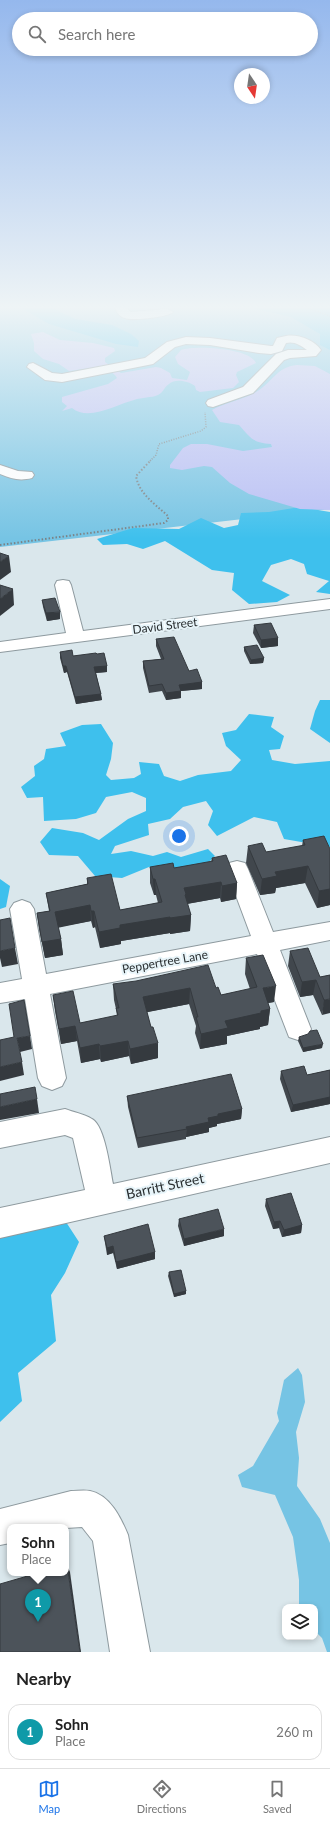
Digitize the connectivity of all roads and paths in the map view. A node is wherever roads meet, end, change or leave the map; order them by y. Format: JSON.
{"nodes":[{"id":1,"x":254,"y":384,"type":"edge"},
{"id":2,"x":213,"y":403,"type":"joint"},
{"id":3,"x":0,"y":469,"type":"edge"},
{"id":4,"x":27,"y":475,"type":"dead end"},
{"id":5,"x":0,"y":545,"type":"edge"},
{"id":6,"x":63,"y":584,"type":"dead end"},
{"id":7,"x":330,"y":604,"type":"edge"},
{"id":8,"x":76,"y":637,"type":"junction"},
{"id":9,"x":0,"y":647,"type":"edge"},
{"id":10,"x":237,"y":869,"type":"dead end"},
{"id":11,"x":22,"y":909,"type":"dead end"},
{"id":12,"x":330,"y":932,"type":"edge"},
{"id":13,"x":265,"y":944,"type":"junction"},
{"id":14,"x":36,"y":986,"type":"junction"},
{"id":15,"x":0,"y":993,"type":"edge"},
{"id":16,"x":298,"y":1029,"type":"dead end"},
{"id":17,"x":52,"y":1078,"type":"dead end"},
{"id":18,"x":0,"y":1135,"type":"edge"},
{"id":19,"x":330,"y":1150,"type":"edge"},
{"id":20,"x":102,"y":1200,"type":"junction"},
{"id":21,"x":0,"y":1223,"type":"edge"},
{"id":22,"x":12,"y":1524,"type":"edge"},
{"id":23,"x":130,"y":1652,"type":"edge"}],
"edges":[{"from":1,"to":2,"type":"street"},
{"from":2,"to":5,"type":"path"},
{"from":3,"to":4,"type":"street"},
{"from":6,"to":8,"type":"street"},
{"from":7,"to":8,"type":"street","name":"David Street"},
{"from":8,"to":9,"type":"street","name":"David Street"},
{"from":10,"to":13,"type":"street"},
{"from":11,"to":14,"type":"street"},
{"from":12,"to":13,"type":"street","name":"Peppertree Lane"},
{"from":13,"to":14,"type":"street","name":"Peppertree Lane"},
{"from":13,"to":16,"type":"street"},
{"from":14,"to":15,"type":"street","name":"Peppertree Lane"},
{"from":14,"to":17,"type":"street"},
{"from":18,"to":20,"type":"street"},
{"from":19,"to":20,"type":"street","name":"Barritt Street"},
{"from":20,"to":21,"type":"street","name":"Barritt Street"},
{"from":22,"to":23,"type":"street"}]}
